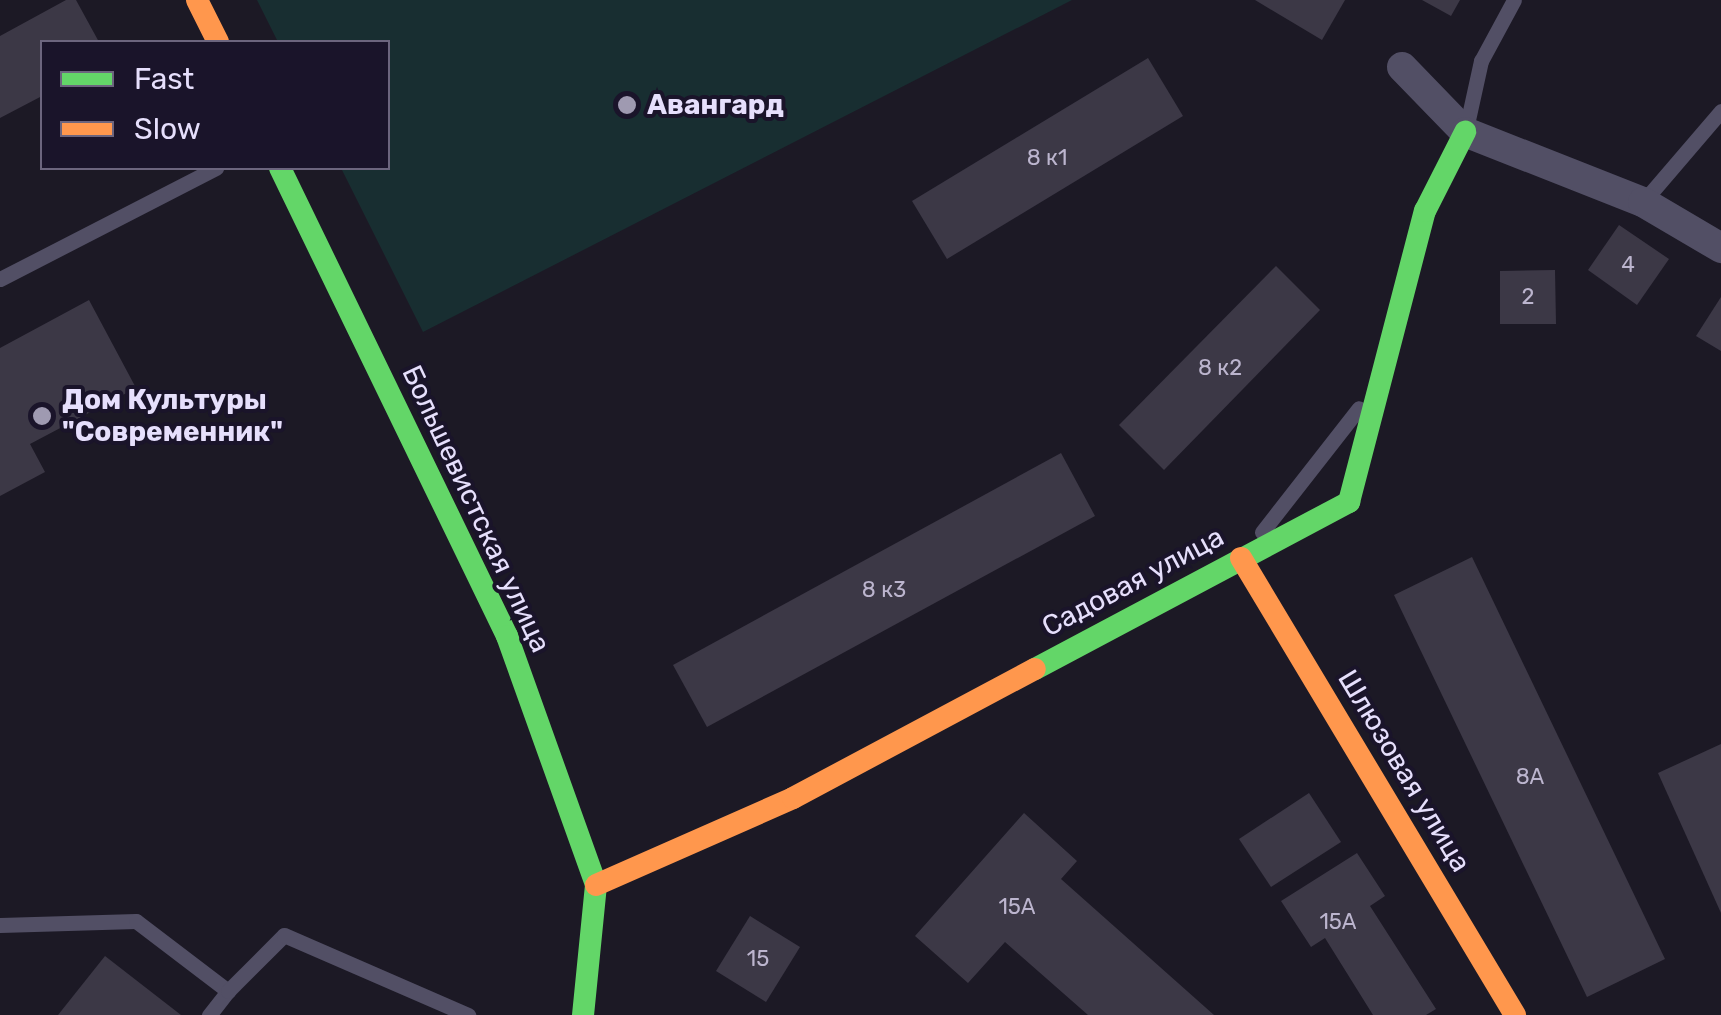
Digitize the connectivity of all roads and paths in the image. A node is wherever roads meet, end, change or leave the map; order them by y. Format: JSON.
{"nodes":[{"id":1,"x":197,"y":0,"type":"edge"},
{"id":2,"x":1514,"y":0,"type":"edge"},
{"id":3,"x":217,"y":40,"type":"edge"},
{"id":4,"x":1402,"y":67,"type":"dead end"},
{"id":5,"x":1721,"y":111,"type":"edge"},
{"id":6,"x":1465,"y":132,"type":"junction"},
{"id":7,"x":212,"y":170,"type":"edge"},
{"id":8,"x":281,"y":170,"type":"edge"},
{"id":9,"x":1643,"y":202,"type":"junction"},
{"id":10,"x":1721,"y":248,"type":"edge"},
{"id":11,"x":0,"y":280,"type":"edge"},
{"id":12,"x":1380,"y":382,"type":"junction"},
{"id":13,"x":1241,"y":558,"type":"junction"},
{"id":14,"x":596,"y":885,"type":"junction"},
{"id":15,"x":0,"y":925,"type":"edge"},
{"id":16,"x":228,"y":990,"type":"junction"},
{"id":17,"x":209,"y":1015,"type":"edge"},
{"id":18,"x":468,"y":1015,"type":"edge"},
{"id":19,"x":583,"y":1015,"type":"edge"},
{"id":20,"x":1515,"y":1015,"type":"edge"}],
"edges":[{"from":1,"to":3,"type":"street"},
{"from":2,"to":6,"type":"lane"},
{"from":4,"to":6,"type":"street"},
{"from":5,"to":9,"type":"lane"},
{"from":6,"to":9,"type":"street"},
{"from":6,"to":12,"type":"street","name":"Садовая улица"},
{"from":7,"to":11,"type":"lane"},
{"from":8,"to":14,"type":"street","name":"Большевистская улица"},
{"from":9,"to":10,"type":"street"},
{"from":12,"to":13,"type":"lane"},
{"from":12,"to":13,"type":"street","name":"Садовая улица"},
{"from":13,"to":14,"type":"street","name":"Садовая улица"},
{"from":13,"to":20,"type":"street","name":"Шлюзовая улица"},
{"from":14,"to":19,"type":"street"},
{"from":15,"to":16,"type":"lane"},
{"from":16,"to":17,"type":"lane"},
{"from":16,"to":18,"type":"lane"}]}
